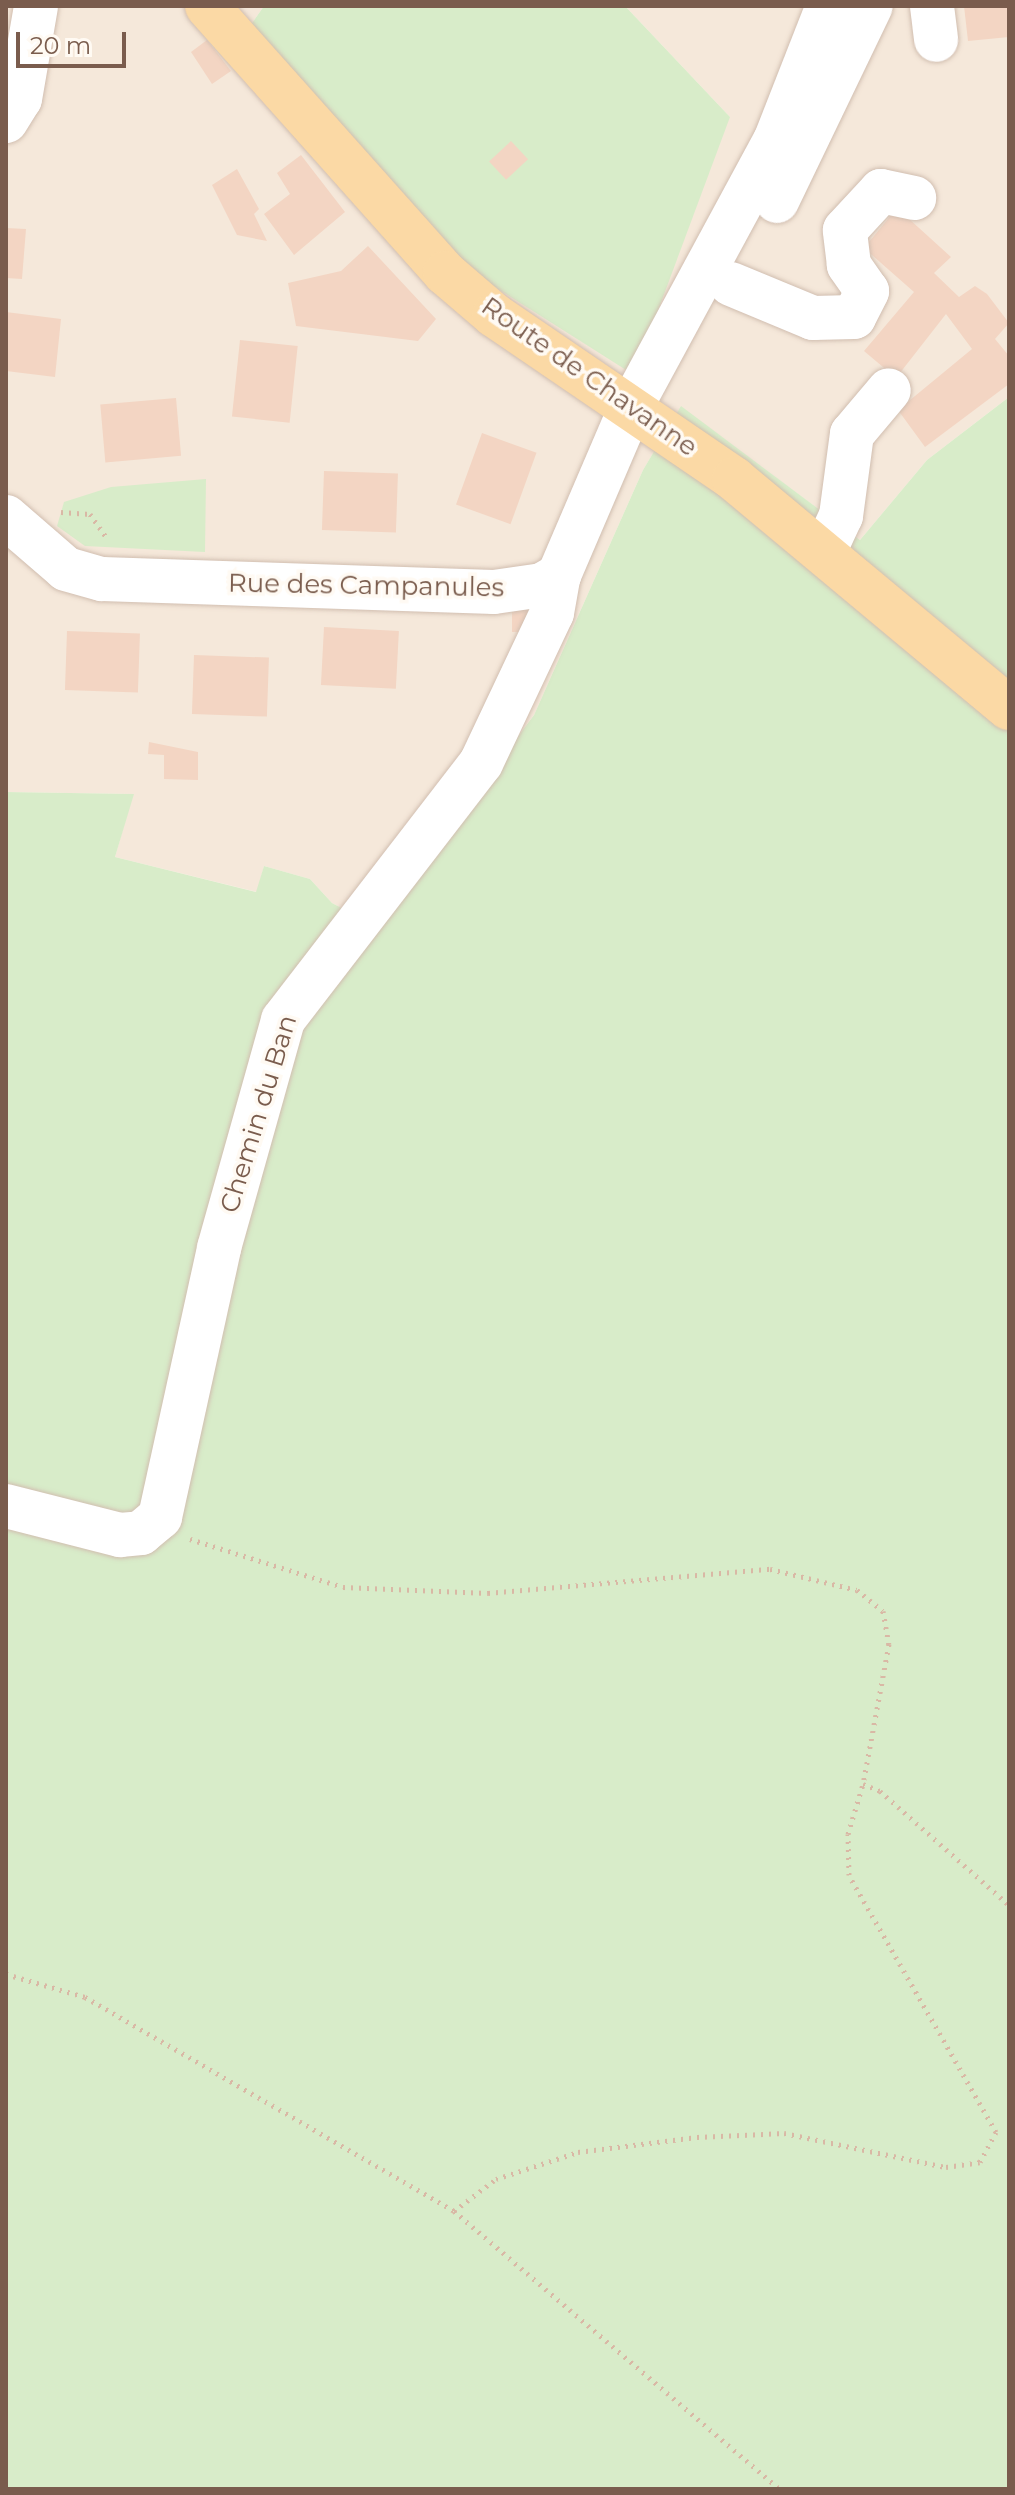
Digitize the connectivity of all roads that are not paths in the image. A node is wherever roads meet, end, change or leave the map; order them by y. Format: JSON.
{"nodes":[{"id":1,"x":36,"y":6,"type":"edge"},
{"id":2,"x":828,"y":6,"type":"edge"},
{"id":3,"x":871,"y":6,"type":"edge"},
{"id":4,"x":223,"y":12,"type":"edge"},
{"id":5,"x":6,"y":121,"type":"edge"},
{"id":6,"x":914,"y":198,"type":"dead end"},
{"id":7,"x":731,"y":284,"type":"junction"},
{"id":8,"x":889,"y":390,"type":"dead end"},
{"id":9,"x":642,"y":411,"type":"junction"},
{"id":10,"x":6,"y":517,"type":"edge"},
{"id":11,"x":825,"y":550,"type":"junction"},
{"id":12,"x":559,"y":575,"type":"junction"},
{"id":13,"x":1009,"y":708,"type":"edge"},
{"id":14,"x":6,"y":1506,"type":"edge"}],
"edges":[{"from":1,"to":5,"type":"street"},
{"from":2,"to":9,"type":"street"},
{"from":3,"to":7,"type":"street"},
{"from":4,"to":9,"type":"main road","name":"Route de Chavanne"},
{"from":6,"to":7,"type":"street"},
{"from":7,"to":9,"type":"street"},
{"from":8,"to":11,"type":"street"},
{"from":9,"to":11,"type":"main road","name":"Route de Chavanne"},
{"from":9,"to":12,"type":"street"},
{"from":10,"to":12,"type":"street","name":"Rue des Campanules"},
{"from":11,"to":13,"type":"main road","name":"Route de Chavanne"},
{"from":12,"to":14,"type":"street","name":"Chemin du Ban"}]}
